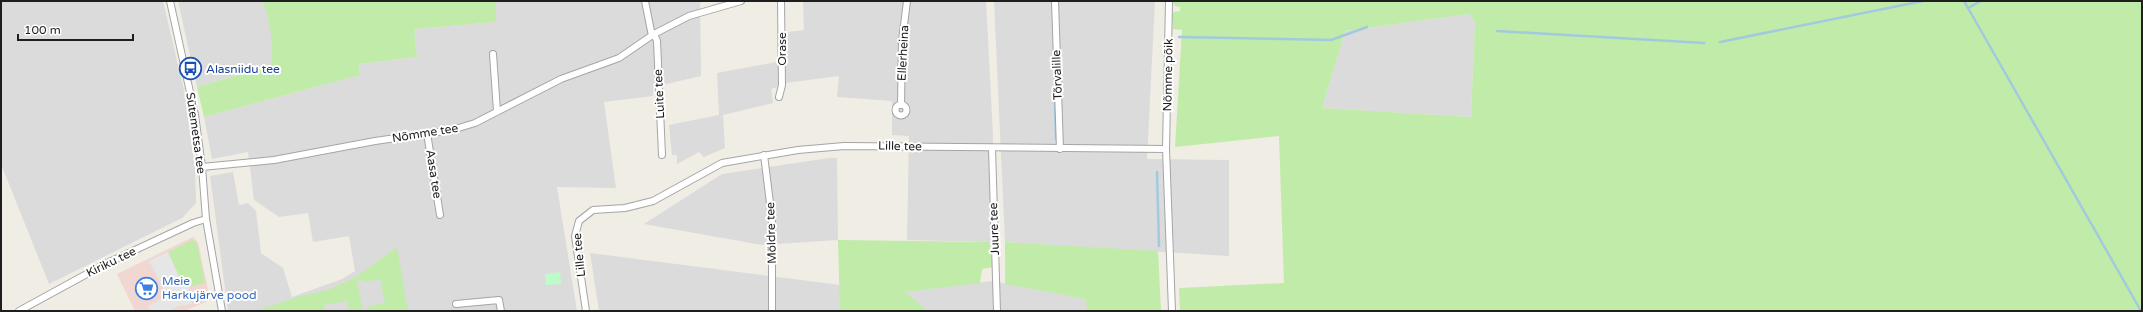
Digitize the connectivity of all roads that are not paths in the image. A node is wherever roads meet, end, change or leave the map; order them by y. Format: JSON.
{"nodes":[{"id":1,"x":170,"y":1,"type":"edge"},
{"id":2,"x":645,"y":1,"type":"edge"},
{"id":3,"x":741,"y":1,"type":"edge"},
{"id":4,"x":781,"y":1,"type":"edge"},
{"id":5,"x":907,"y":1,"type":"edge"},
{"id":6,"x":1055,"y":1,"type":"edge"},
{"id":7,"x":1169,"y":1,"type":"edge"},
{"id":8,"x":653,"y":35,"type":"junction"},
{"id":9,"x":493,"y":54,"type":"dead end"},
{"id":10,"x":779,"y":97,"type":"dead end"},
{"id":11,"x":901,"y":104,"type":"dead end"},
{"id":12,"x":497,"y":111,"type":"junction"},
{"id":13,"x":427,"y":133,"type":"junction"},
{"id":14,"x":992,"y":148,"type":"junction"},
{"id":15,"x":1060,"y":149,"type":"junction"},
{"id":16,"x":1166,"y":149,"type":"junction"},
{"id":17,"x":662,"y":155,"type":"dead end"},
{"id":18,"x":764,"y":155,"type":"junction"},
{"id":19,"x":202,"y":167,"type":"junction"},
{"id":20,"x":440,"y":215,"type":"dead end"},
{"id":21,"x":206,"y":219,"type":"junction"},
{"id":22,"x":456,"y":304,"type":"dead end"},
{"id":23,"x":19,"y":311,"type":"edge"},
{"id":24,"x":222,"y":311,"type":"edge"},
{"id":25,"x":501,"y":311,"type":"edge"},
{"id":26,"x":586,"y":311,"type":"edge"},
{"id":27,"x":772,"y":311,"type":"edge"},
{"id":28,"x":997,"y":311,"type":"edge"},
{"id":29,"x":1172,"y":311,"type":"edge"}],
"edges":[{"from":1,"to":19,"type":"street","name":"Sütemetsa tee"},
{"from":2,"to":8,"type":"street"},
{"from":3,"to":8,"type":"street","name":"Nõmme tee"},
{"from":4,"to":10,"type":"street","name":"Orase"},
{"from":5,"to":11,"type":"street","name":"Ellerheina"},
{"from":6,"to":15,"type":"street","name":"Tõrvalille"},
{"from":7,"to":16,"type":"street","name":"Nõmme põik"},
{"from":8,"to":12,"type":"street","name":"Nõmme tee"},
{"from":8,"to":17,"type":"street","name":"Luite tee"},
{"from":9,"to":12,"type":"street"},
{"from":12,"to":13,"type":"street","name":"Nõmme tee"},
{"from":13,"to":19,"type":"street","name":"Nõmme tee"},
{"from":13,"to":20,"type":"street","name":"Aasa tee"},
{"from":14,"to":15,"type":"street","name":"Lille tee"},
{"from":14,"to":18,"type":"street","name":"Lille tee"},
{"from":14,"to":28,"type":"street","name":"Juure tee"},
{"from":15,"to":16,"type":"street","name":"Lille tee"},
{"from":16,"to":29,"type":"street"},
{"from":18,"to":26,"type":"street","name":"Lille tee"},
{"from":18,"to":27,"type":"street","name":"Möldre tee"},
{"from":19,"to":21,"type":"street","name":"Sütemetsa tee"},
{"from":21,"to":23,"type":"street","name":"Kiriku tee"},
{"from":21,"to":24,"type":"street","name":"Sütemetsa tee"},
{"from":22,"to":25,"type":"street"}]}
